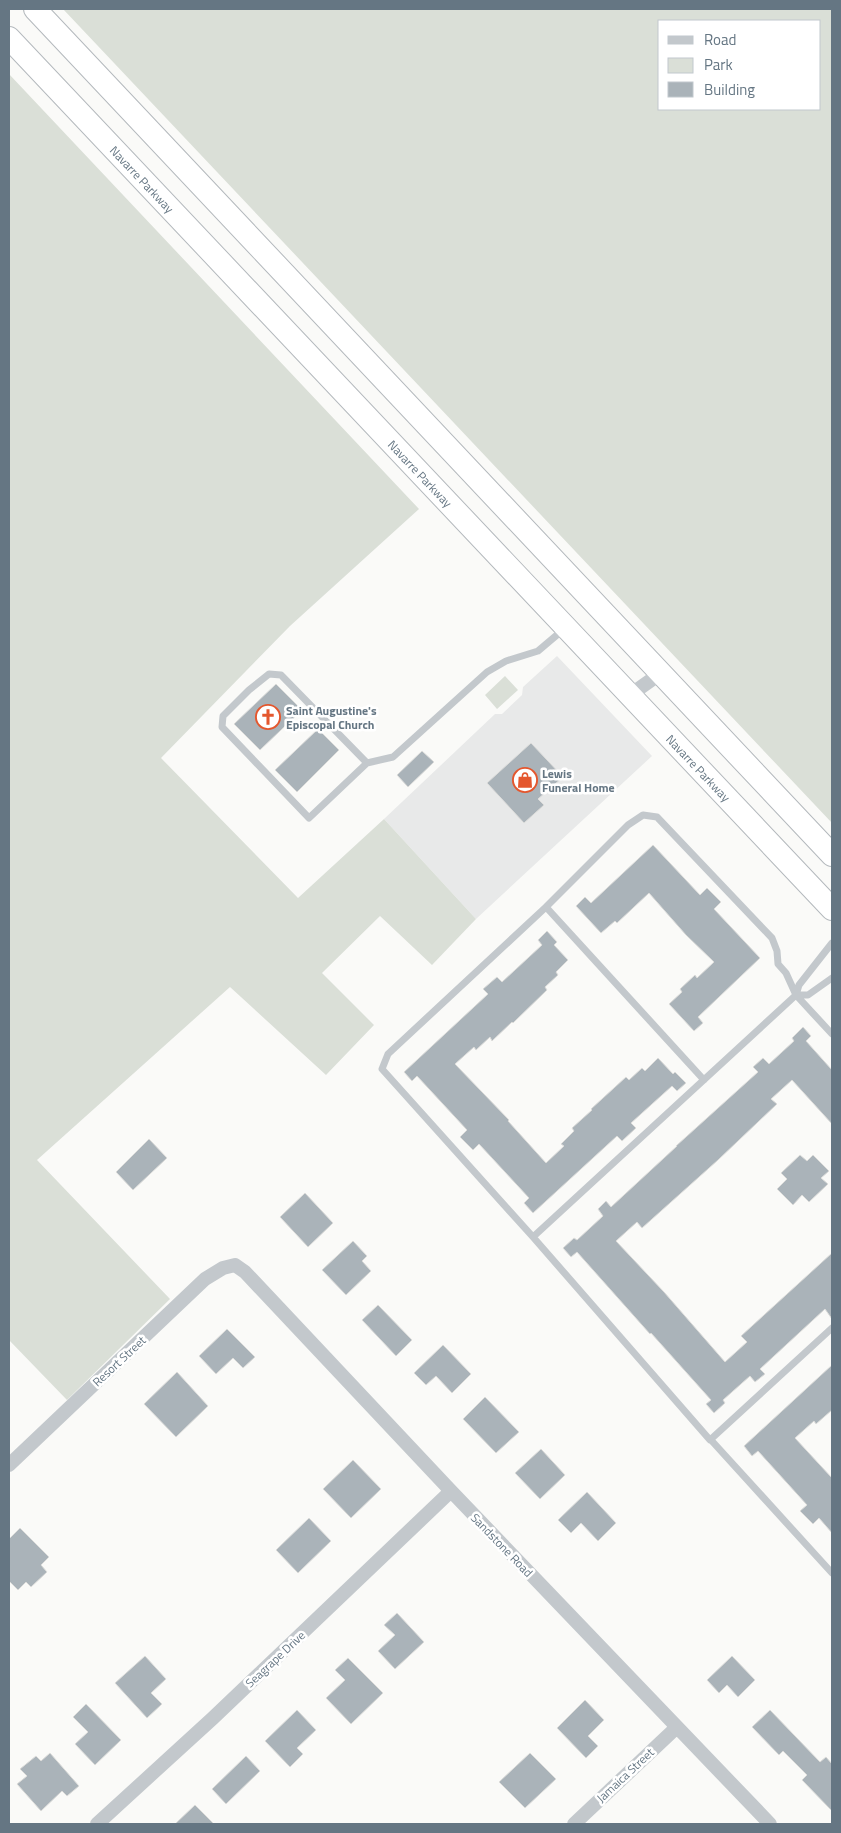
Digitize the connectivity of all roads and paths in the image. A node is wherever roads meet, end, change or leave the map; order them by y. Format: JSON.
{"nodes":[{"id":1,"x":35,"y":9,"type":"edge"},
{"id":2,"x":9,"y":38,"type":"edge"},
{"id":3,"x":566,"y":628,"type":"junction"},
{"id":4,"x":661,"y":672,"type":"junction"},
{"id":5,"x":630,"y":695,"type":"junction"},
{"id":6,"x":367,"y":763,"type":"junction"},
{"id":7,"x":832,"y":854,"type":"edge"},
{"id":8,"x":546,"y":907,"type":"junction"},
{"id":9,"x":832,"y":909,"type":"edge"},
{"id":10,"x":832,"y":943,"type":"edge"},
{"id":11,"x":832,"y":978,"type":"edge"},
{"id":12,"x":796,"y":995,"type":"junction"},
{"id":13,"x":832,"y":1034,"type":"edge"},
{"id":14,"x":704,"y":1080,"type":"junction"},
{"id":15,"x":533,"y":1237,"type":"junction"},
{"id":16,"x":235,"y":1265,"type":"joint"},
{"id":17,"x":832,"y":1328,"type":"edge"},
{"id":18,"x":711,"y":1440,"type":"junction"},
{"id":19,"x":9,"y":1465,"type":"edge"},
{"id":20,"x":451,"y":1491,"type":"junction"},
{"id":21,"x":832,"y":1573,"type":"edge"},
{"id":22,"x":677,"y":1727,"type":"junction"},
{"id":23,"x":97,"y":1824,"type":"edge"},
{"id":24,"x":574,"y":1824,"type":"edge"},
{"id":25,"x":770,"y":1824,"type":"edge"}],
"edges":[{"from":1,"to":4,"type":"highway"},
{"from":2,"to":3,"type":"highway","name":"Navarre Parkway"},
{"from":3,"to":5,"type":"highway","name":"Navarre Parkway"},
{"from":3,"to":6,"type":"lane"},
{"from":4,"to":5,"type":"street"},
{"from":4,"to":7,"type":"highway"},
{"from":5,"to":9,"type":"highway","name":"Navarre Parkway"},
{"from":6,"to":6,"type":"lane"},
{"from":8,"to":12,"type":"lane"},
{"from":8,"to":14,"type":"lane"},
{"from":8,"to":15,"type":"lane"},
{"from":10,"to":12,"type":"lane"},
{"from":11,"to":12,"type":"lane"},
{"from":12,"to":13,"type":"lane"},
{"from":12,"to":14,"type":"lane"},
{"from":14,"to":15,"type":"lane"},
{"from":15,"to":18,"type":"lane"},
{"from":16,"to":19,"type":"street","name":"Resort Street"},
{"from":16,"to":20,"type":"street","name":"Sandstone Road"},
{"from":17,"to":18,"type":"lane"},
{"from":18,"to":21,"type":"lane"},
{"from":20,"to":22,"type":"street","name":"Sandstone Road"},
{"from":20,"to":23,"type":"street","name":"Seagrape Drive"},
{"from":22,"to":24,"type":"street","name":"Jamaica Street"},
{"from":22,"to":25,"type":"street","name":"Sandstone Road"}]}
